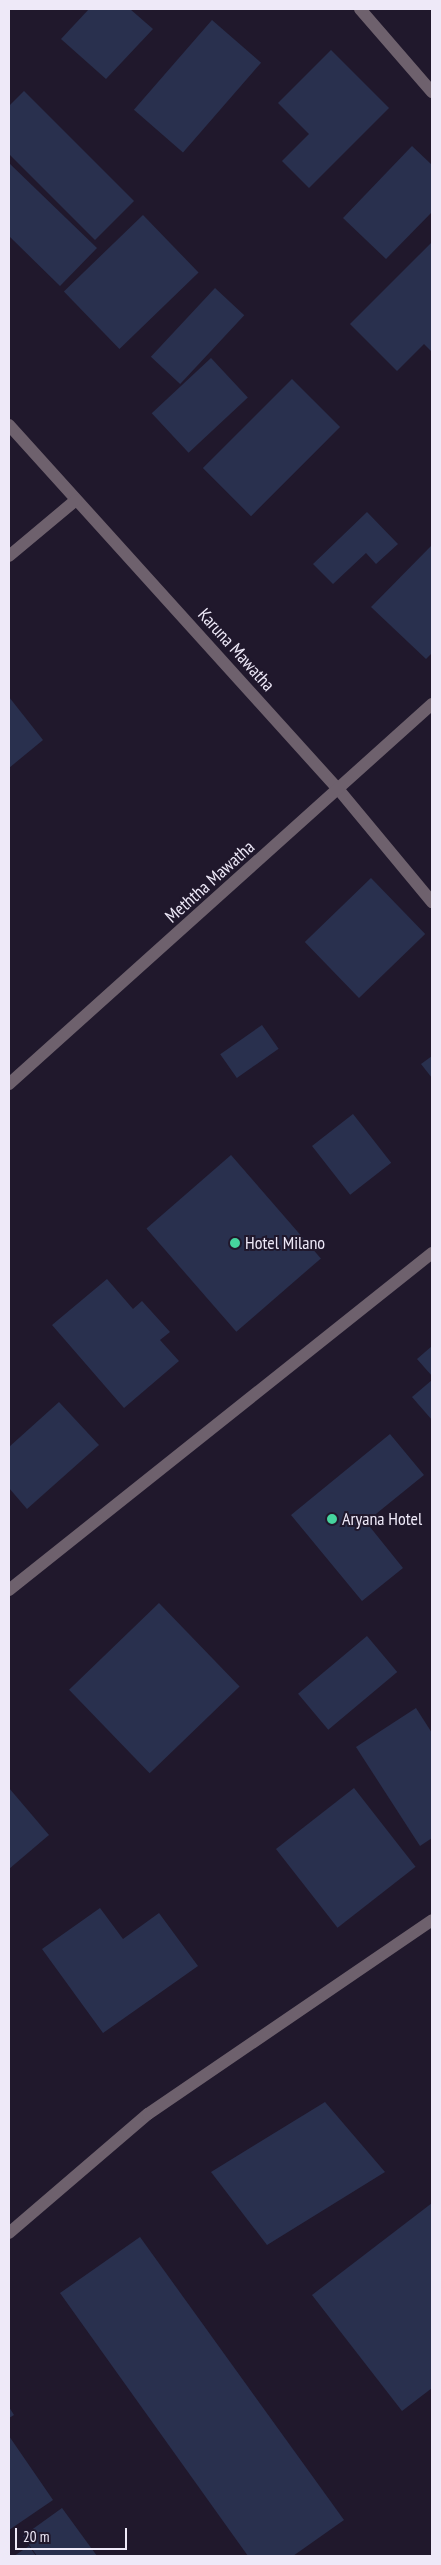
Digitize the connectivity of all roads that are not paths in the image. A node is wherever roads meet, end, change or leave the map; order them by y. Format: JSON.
{"nodes":[{"id":1,"x":360,"y":9,"type":"edge"},
{"id":2,"x":432,"y":92,"type":"edge"},
{"id":3,"x":9,"y":425,"type":"edge"},
{"id":4,"x":76,"y":500,"type":"junction"},
{"id":5,"x":9,"y":556,"type":"edge"},
{"id":6,"x":432,"y":704,"type":"edge"},
{"id":7,"x":339,"y":790,"type":"junction"},
{"id":8,"x":432,"y":902,"type":"edge"},
{"id":9,"x":9,"y":1084,"type":"edge"},
{"id":10,"x":432,"y":1254,"type":"edge"},
{"id":11,"x":9,"y":1590,"type":"edge"},
{"id":12,"x":432,"y":1920,"type":"edge"},
{"id":13,"x":9,"y":2233,"type":"edge"}],
"edges":[{"from":1,"to":2,"type":"street"},
{"from":3,"to":4,"type":"street","name":"Karuna Mawatha"},
{"from":4,"to":5,"type":"street"},
{"from":4,"to":7,"type":"street","name":"Karuna Mawatha"},
{"from":6,"to":7,"type":"street","name":"Meththa Mawatha"},
{"from":7,"to":8,"type":"street","name":"Karuna Mawatha"},
{"from":7,"to":9,"type":"street","name":"Meththa Mawatha"},
{"from":10,"to":11,"type":"street"},
{"from":12,"to":13,"type":"street"}]}
